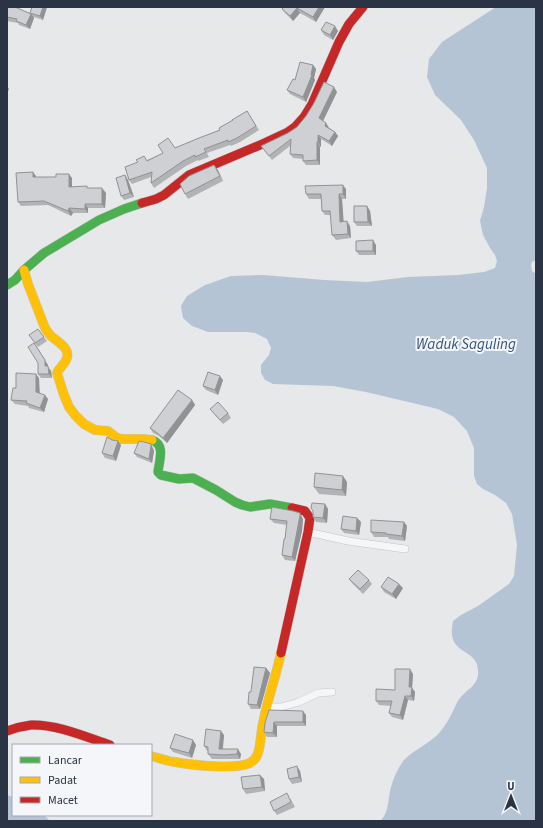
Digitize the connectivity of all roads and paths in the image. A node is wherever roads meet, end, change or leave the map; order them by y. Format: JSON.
{"nodes":[{"id":1,"x":363,"y":7,"type":"edge"},
{"id":2,"x":24,"y":270,"type":"junction"},
{"id":3,"x":7,"y":285,"type":"edge"},
{"id":4,"x":308,"y":532,"type":"junction"},
{"id":5,"x":405,"y":549,"type":"dead end"},
{"id":6,"x":332,"y":692,"type":"dead end"},
{"id":7,"x":267,"y":707,"type":"junction"},
{"id":8,"x":7,"y":731,"type":"edge"},
{"id":9,"x":107,"y":744,"type":"edge"},
{"id":10,"x":152,"y":756,"type":"edge"}],
"edges":[{"from":1,"to":2,"type":"street"},
{"from":2,"to":3,"type":"street"},
{"from":2,"to":4,"type":"street"},
{"from":4,"to":5,"type":"street"},
{"from":4,"to":7,"type":"street"},
{"from":6,"to":7,"type":"street"},
{"from":7,"to":10,"type":"street"},
{"from":8,"to":9,"type":"street"}]}
